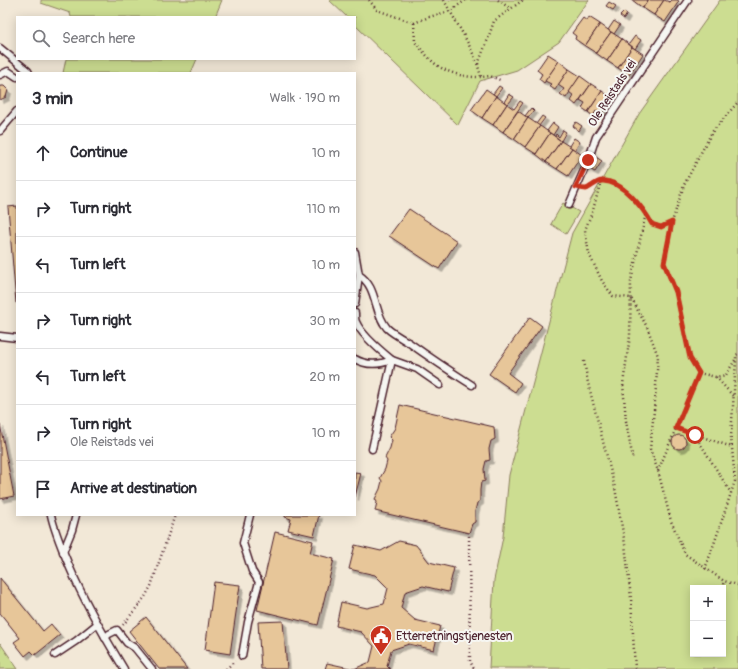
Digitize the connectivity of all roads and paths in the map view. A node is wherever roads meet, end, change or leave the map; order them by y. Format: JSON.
{"nodes":[{"id":1,"x":369,"y":0,"type":"edge"},
{"id":2,"x":444,"y":0,"type":"edge"},
{"id":3,"x":466,"y":0,"type":"edge"},
{"id":4,"x":498,"y":0,"type":"edge"},
{"id":5,"x":523,"y":0,"type":"edge"},
{"id":6,"x":688,"y":0,"type":"edge"},
{"id":7,"x":511,"y":9,"type":"junction"},
{"id":8,"x":450,"y":11,"type":"junction"},
{"id":9,"x":414,"y":24,"type":"junction"},
{"id":10,"x":0,"y":48,"type":"edge"},
{"id":11,"x":478,"y":65,"type":"junction"},
{"id":12,"x":28,"y":72,"type":"edge"},
{"id":13,"x":0,"y":76,"type":"edge"},
{"id":14,"x":16,"y":76,"type":"edge"},
{"id":15,"x":481,"y":77,"type":"junction"},
{"id":16,"x":500,"y":80,"type":"dead end"},
{"id":17,"x":738,"y":102,"type":"edge"},
{"id":18,"x":16,"y":112,"type":"edge"},
{"id":19,"x":0,"y":131,"type":"edge"},
{"id":20,"x":601,"y":181,"type":"junction"},
{"id":21,"x":576,"y":187,"type":"junction"},
{"id":22,"x":569,"y":205,"type":"dead end"},
{"id":23,"x":646,"y":213,"type":"junction"},
{"id":24,"x":672,"y":222,"type":"junction"},
{"id":25,"x":356,"y":258,"type":"edge"},
{"id":26,"x":359,"y":275,"type":"junction"},
{"id":27,"x":356,"y":297,"type":"edge"},
{"id":28,"x":631,"y":298,"type":"junction"},
{"id":29,"x":356,"y":325,"type":"edge"},
{"id":30,"x":0,"y":336,"type":"edge"},
{"id":31,"x":16,"y":338,"type":"edge"},
{"id":32,"x":738,"y":354,"type":"edge"},
{"id":33,"x":356,"y":360,"type":"edge"},
{"id":34,"x":392,"y":360,"type":"junction"},
{"id":35,"x":584,"y":360,"type":"dead end"},
{"id":36,"x":736,"y":360,"type":"junction"},
{"id":37,"x":699,"y":373,"type":"junction"},
{"id":38,"x":716,"y":376,"type":"junction"},
{"id":39,"x":440,"y":385,"type":"dead end"},
{"id":40,"x":472,"y":385,"type":"dead end"},
{"id":41,"x":733,"y":396,"type":"junction"},
{"id":42,"x":676,"y":428,"type":"junction"},
{"id":43,"x":695,"y":435,"type":"junction"},
{"id":44,"x":732,"y":448,"type":"junction"},
{"id":45,"x":372,"y":450,"type":"dead end"},
{"id":46,"x":634,"y":460,"type":"dead end"},
{"id":47,"x":658,"y":471,"type":"junction"},
{"id":48,"x":731,"y":493,"type":"junction"},
{"id":49,"x":51,"y":516,"type":"edge"},
{"id":50,"x":76,"y":516,"type":"edge"},
{"id":51,"x":175,"y":516,"type":"edge"},
{"id":52,"x":250,"y":516,"type":"edge"},
{"id":53,"x":469,"y":536,"type":"dead end"},
{"id":54,"x":63,"y":552,"type":"junction"},
{"id":55,"x":704,"y":569,"type":"junction"},
{"id":56,"x":724,"y":581,"type":"junction"},
{"id":57,"x":723,"y":585,"type":"edge"},
{"id":58,"x":738,"y":585,"type":"edge"},
{"id":59,"x":97,"y":624,"type":"junction"},
{"id":60,"x":117,"y":630,"type":"junction"},
{"id":61,"x":105,"y":638,"type":"junction"},
{"id":62,"x":55,"y":655,"type":"dead end"},
{"id":63,"x":242,"y":656,"type":"dead end"},
{"id":64,"x":124,"y":669,"type":"edge"},
{"id":65,"x":152,"y":669,"type":"edge"},
{"id":66,"x":474,"y":669,"type":"edge"},
{"id":67,"x":635,"y":669,"type":"edge"}],
"edges":[{"from":1,"to":9,"type":"path"},
{"from":2,"to":8,"type":"path"},
{"from":3,"to":8,"type":"path"},
{"from":4,"to":7,"type":"path"},
{"from":5,"to":7,"type":"path"},
{"from":6,"to":21,"type":"lane","name":"Ole Reistads vei"},
{"from":7,"to":11,"type":"path"},
{"from":8,"to":9,"type":"path"},
{"from":8,"to":11,"type":"path"},
{"from":9,"to":15,"type":"path"},
{"from":10,"to":12,"type":"lane"},
{"from":11,"to":15,"type":"path"},
{"from":13,"to":14,"type":"lane"},
{"from":15,"to":16,"type":"path"},
{"from":17,"to":24,"type":"path"},
{"from":18,"to":19,"type":"lane"},
{"from":20,"to":21,"type":"path"},
{"from":20,"to":23,"type":"path"},
{"from":20,"to":28,"type":"path"},
{"from":21,"to":22,"type":"lane","name":"Ole Reistads vei"},
{"from":23,"to":24,"type":"path"},
{"from":23,"to":28,"type":"path"},
{"from":24,"to":37,"type":"path"},
{"from":25,"to":26,"type":"lane"},
{"from":26,"to":27,"type":"lane"},
{"from":26,"to":40,"type":"lane"},
{"from":28,"to":46,"type":"path"},
{"from":28,"to":47,"type":"path"},
{"from":29,"to":34,"type":"lane"},
{"from":30,"to":31,"type":"lane"},
{"from":32,"to":36,"type":"path"},
{"from":33,"to":34,"type":"lane"},
{"from":34,"to":39,"type":"lane"},
{"from":34,"to":45,"type":"lane"},
{"from":35,"to":67,"type":"path"},
{"from":36,"to":38,"type":"path"},
{"from":36,"to":41,"type":"path"},
{"from":37,"to":38,"type":"path"},
{"from":37,"to":42,"type":"path"},
{"from":38,"to":41,"type":"path"},
{"from":41,"to":44,"type":"path"},
{"from":42,"to":43,"type":"path"},
{"from":42,"to":47,"type":"path"},
{"from":43,"to":44,"type":"path"},
{"from":43,"to":48,"type":"path"},
{"from":44,"to":48,"type":"path"},
{"from":47,"to":55,"type":"path"},
{"from":48,"to":55,"type":"path"},
{"from":49,"to":54,"type":"lane"},
{"from":50,"to":54,"type":"lane"},
{"from":51,"to":60,"type":"path"},
{"from":52,"to":63,"type":"lane"},
{"from":53,"to":66,"type":"path"},
{"from":54,"to":59,"type":"lane"},
{"from":55,"to":56,"type":"path"},
{"from":56,"to":57,"type":"path"},
{"from":56,"to":58,"type":"path"},
{"from":59,"to":61,"type":"lane"},
{"from":59,"to":62,"type":"lane"},
{"from":60,"to":61,"type":"lane"},
{"from":60,"to":65,"type":"lane"},
{"from":61,"to":64,"type":"lane"}]}
